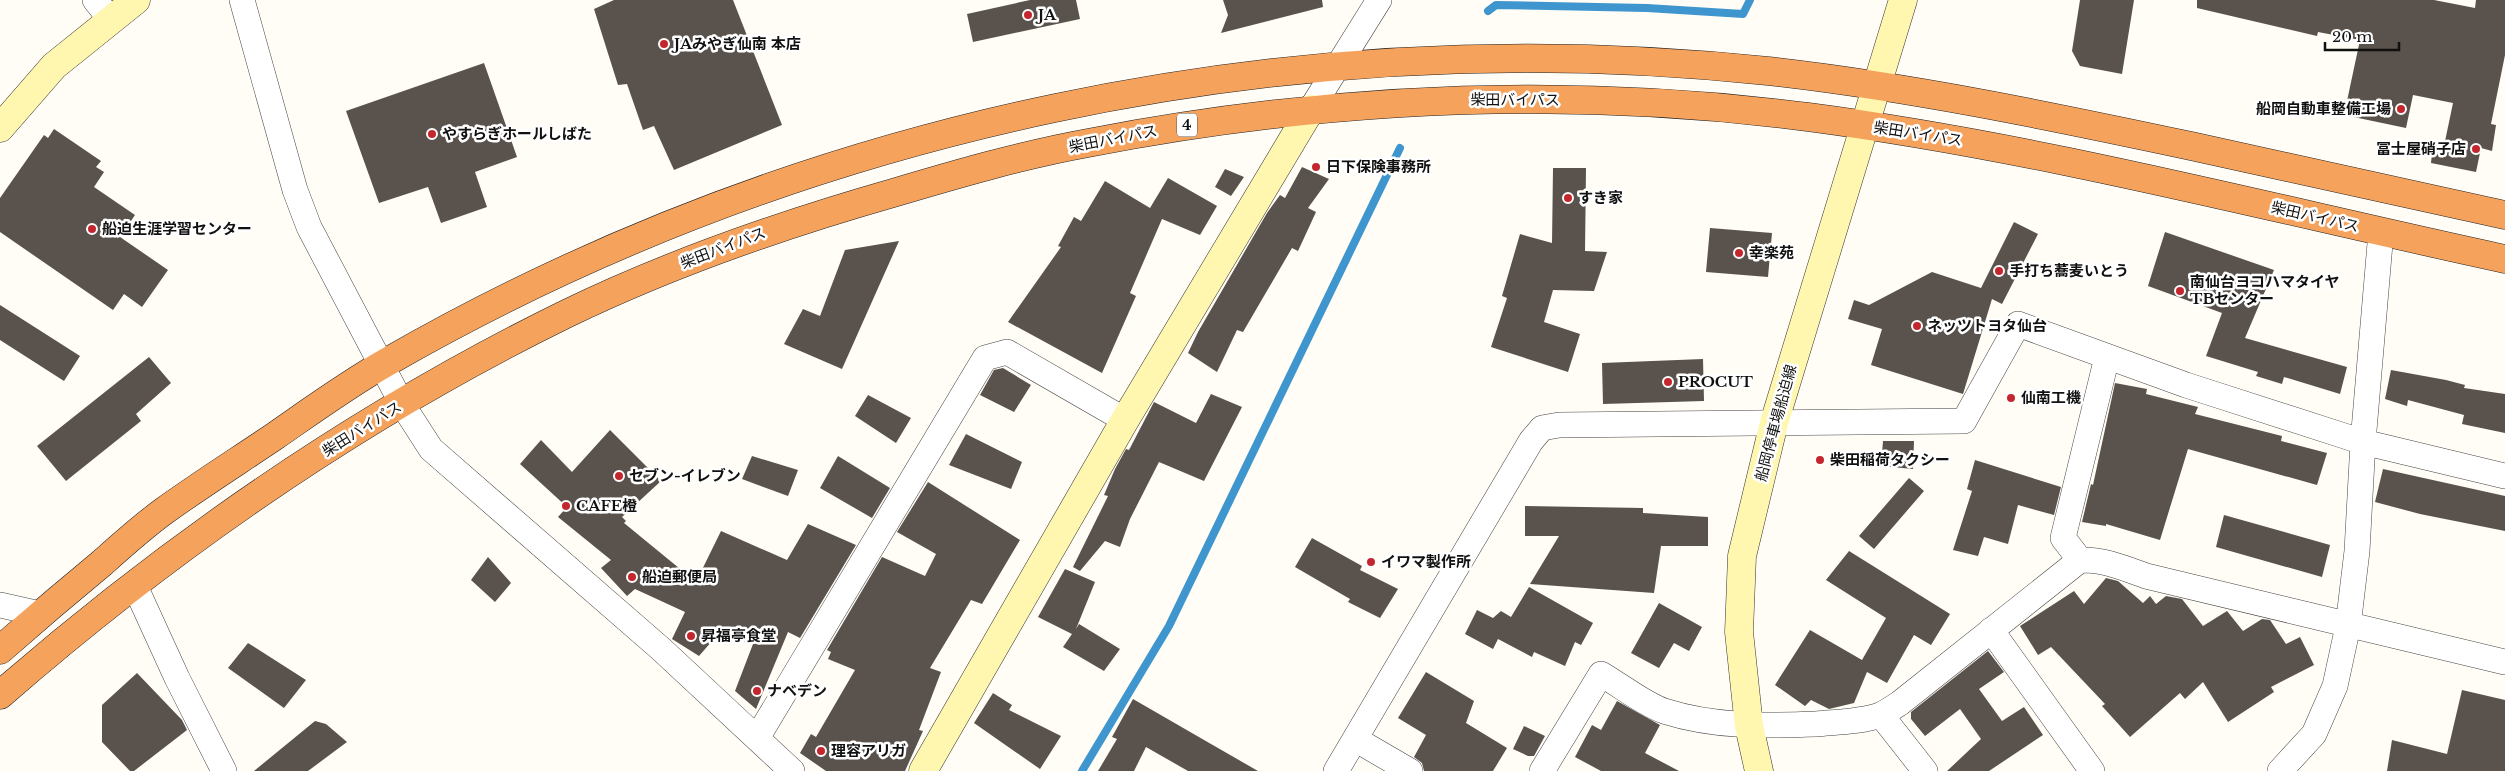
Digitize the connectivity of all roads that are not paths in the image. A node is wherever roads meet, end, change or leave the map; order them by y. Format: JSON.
{"nodes":[{"id":1,"x":136,"y":0,"type":"edge"},
{"id":2,"x":242,"y":0,"type":"edge"},
{"id":3,"x":1379,"y":0,"type":"edge"},
{"id":4,"x":1903,"y":0,"type":"edge"},
{"id":5,"x":103,"y":10,"type":"edge"},
{"id":6,"x":1337,"y":66,"type":"junction"},
{"id":7,"x":1877,"y":84,"type":"junction"},
{"id":8,"x":1311,"y":109,"type":"junction"},
{"id":9,"x":1864,"y":126,"type":"junction"},
{"id":10,"x":0,"y":128,"type":"edge"},
{"id":11,"x":2505,"y":215,"type":"edge"},
{"id":12,"x":2381,"y":232,"type":"junction"},
{"id":13,"x":2505,"y":259,"type":"edge"},
{"id":14,"x":2107,"y":357,"type":"junction"},
{"id":15,"x":382,"y":365,"type":"junction"},
{"id":16,"x":402,"y":404,"type":"junction"},
{"id":17,"x":1125,"y":420,"type":"junction"},
{"id":18,"x":1774,"y":423,"type":"junction"},
{"id":19,"x":2363,"y":442,"type":"junction"},
{"id":20,"x":2505,"y":476,"type":"edge"},
{"id":21,"x":2080,"y":560,"type":"junction"},
{"id":22,"x":134,"y":584,"type":"junction"},
{"id":23,"x":0,"y":605,"type":"edge"},
{"id":24,"x":40,"y":614,"type":"junction"},
{"id":25,"x":2348,"y":626,"type":"junction"},
{"id":26,"x":1991,"y":630,"type":"junction"},
{"id":27,"x":0,"y":650,"type":"edge"},
{"id":28,"x":2505,"y":662,"type":"edge"},
{"id":29,"x":0,"y":695,"type":"edge"},
{"id":30,"x":1881,"y":714,"type":"junction"},
{"id":31,"x":1749,"y":726,"type":"junction"},
{"id":32,"x":756,"y":738,"type":"junction"},
{"id":33,"x":1355,"y":739,"type":"junction"},
{"id":34,"x":224,"y":771,"type":"edge"},
{"id":35,"x":792,"y":771,"type":"edge"},
{"id":36,"x":924,"y":771,"type":"edge"},
{"id":37,"x":1336,"y":771,"type":"edge"},
{"id":38,"x":1410,"y":771,"type":"edge"},
{"id":39,"x":1542,"y":771,"type":"edge"},
{"id":40,"x":1759,"y":771,"type":"edge"},
{"id":41,"x":1925,"y":771,"type":"edge"},
{"id":42,"x":2092,"y":771,"type":"edge"},
{"id":43,"x":2280,"y":771,"type":"edge"}],
"edges":[{"from":1,"to":5,"type":"street"},
{"from":2,"to":15,"type":"street"},
{"from":3,"to":6,"type":"street"},
{"from":4,"to":7,"type":"street","name":"船岡停車場船迫線"},
{"from":5,"to":10,"type":"street"},
{"from":6,"to":7,"type":"highway"},
{"from":6,"to":8,"type":"street"},
{"from":6,"to":15,"type":"highway"},
{"from":7,"to":9,"type":"street","name":"船岡停車場船迫線"},
{"from":7,"to":11,"type":"highway"},
{"from":8,"to":9,"type":"highway","name":"柴田バイパス","number":"4"},
{"from":8,"to":16,"type":"highway","name":"柴田バイパス","number":"4"},
{"from":8,"to":17,"type":"street"},
{"from":9,"to":12,"type":"highway","name":"柴田バイパス","number":"4"},
{"from":9,"to":18,"type":"street","name":"船岡停車場船迫線"},
{"from":12,"to":13,"type":"highway","name":"柴田バイパス","number":"4"},
{"from":12,"to":19,"type":"street"},
{"from":14,"to":18,"type":"street"},
{"from":14,"to":19,"type":"street"},
{"from":14,"to":21,"type":"street"},
{"from":15,"to":16,"type":"street"},
{"from":15,"to":24,"type":"highway"},
{"from":16,"to":22,"type":"highway","name":"柴田バイパス","number":"4"},
{"from":16,"to":32,"type":"street"},
{"from":17,"to":32,"type":"street"},
{"from":17,"to":36,"type":"street"},
{"from":18,"to":31,"type":"street","name":"船岡停車場船迫線"},
{"from":18,"to":33,"type":"street"},
{"from":19,"to":20,"type":"street"},
{"from":19,"to":25,"type":"street"},
{"from":21,"to":25,"type":"street"},
{"from":21,"to":26,"type":"street"},
{"from":22,"to":29,"type":"highway","name":"柴田バイパス","number":"4"},
{"from":22,"to":34,"type":"street"},
{"from":23,"to":24,"type":"street"},
{"from":24,"to":27,"type":"highway"},
{"from":25,"to":28,"type":"street"},
{"from":25,"to":43,"type":"street"},
{"from":26,"to":30,"type":"street"},
{"from":26,"to":42,"type":"street"},
{"from":30,"to":31,"type":"street"},
{"from":30,"to":41,"type":"street"},
{"from":31,"to":39,"type":"street"},
{"from":31,"to":40,"type":"street","name":"船岡停車場船迫線"},
{"from":32,"to":35,"type":"street"},
{"from":33,"to":37,"type":"street"},
{"from":33,"to":38,"type":"street"}]}
